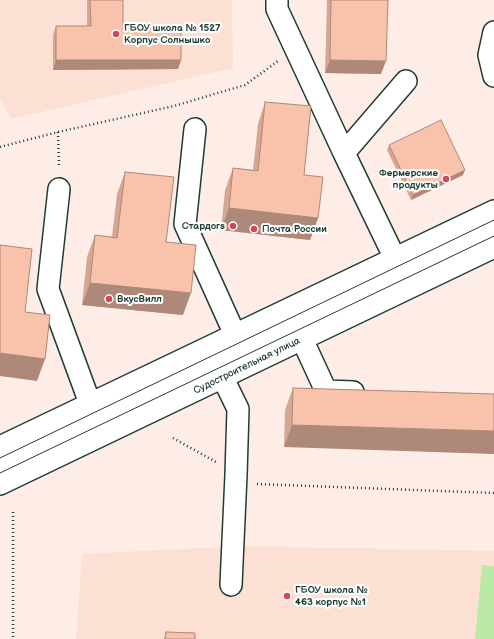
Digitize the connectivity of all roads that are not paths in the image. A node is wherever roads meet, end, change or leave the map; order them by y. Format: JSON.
{"nodes":[{"id":1,"x":277,"y":0,"type":"edge"},
{"id":2,"x":494,"y":32,"type":"edge"},
{"id":3,"x":494,"y":76,"type":"edge"},
{"id":4,"x":406,"y":80,"type":"dead end"},
{"id":5,"x":195,"y":129,"type":"dead end"},
{"id":6,"x":344,"y":153,"type":"junction"},
{"id":7,"x":59,"y":189,"type":"road end"},
{"id":8,"x":494,"y":210,"type":"edge"},
{"id":9,"x":494,"y":229,"type":"edge"},
{"id":10,"x":494,"y":247,"type":"edge"},
{"id":11,"x":402,"y":273,"type":"junction"},
{"id":12,"x":295,"y":324,"type":"junction"},
{"id":13,"x":242,"y":350,"type":"junction"},
{"id":14,"x":216,"y":362,"type":"junction"},
{"id":15,"x":374,"y":393,"type":"edge"},
{"id":16,"x":97,"y":419,"type":"junction"},
{"id":17,"x":0,"y":448,"type":"edge"},
{"id":18,"x":0,"y":466,"type":"edge"},
{"id":19,"x":0,"y":484,"type":"edge"},
{"id":20,"x":231,"y":585,"type":"dead end"}],
"edges":[{"from":1,"to":6,"type":"street"},
{"from":2,"to":3,"type":"street"},
{"from":4,"to":6,"type":"street"},
{"from":5,"to":13,"type":"street"},
{"from":6,"to":11,"type":"street"},
{"from":7,"to":16,"type":"street"},
{"from":8,"to":11,"type":"street","name":"Судостроительная улица"},
{"from":9,"to":11,"type":"street"},
{"from":10,"to":11,"type":"street","name":"Судостроительная улица"},
{"from":11,"to":12,"type":"street","name":"Судостроительная улица"},
{"from":11,"to":12,"type":"street","name":"Судостроительная улица"},
{"from":12,"to":13,"type":"street","name":"Судостроительная улица"},
{"from":12,"to":13,"type":"street","name":"Судостроительная улица"},
{"from":12,"to":15,"type":"street"},
{"from":13,"to":14,"type":"street","name":"Судостроительная улица"},
{"from":13,"to":14,"type":"street","name":"Судостроительная улица"},
{"from":14,"to":16,"type":"street","name":"Судостроительная улица"},
{"from":14,"to":16,"type":"street","name":"Судостроительная улица"},
{"from":14,"to":20,"type":"street"},
{"from":16,"to":17,"type":"street","name":"Судостроительная улица"},
{"from":16,"to":18,"type":"street"},
{"from":16,"to":19,"type":"street","name":"Судостроительная улица"}]}
